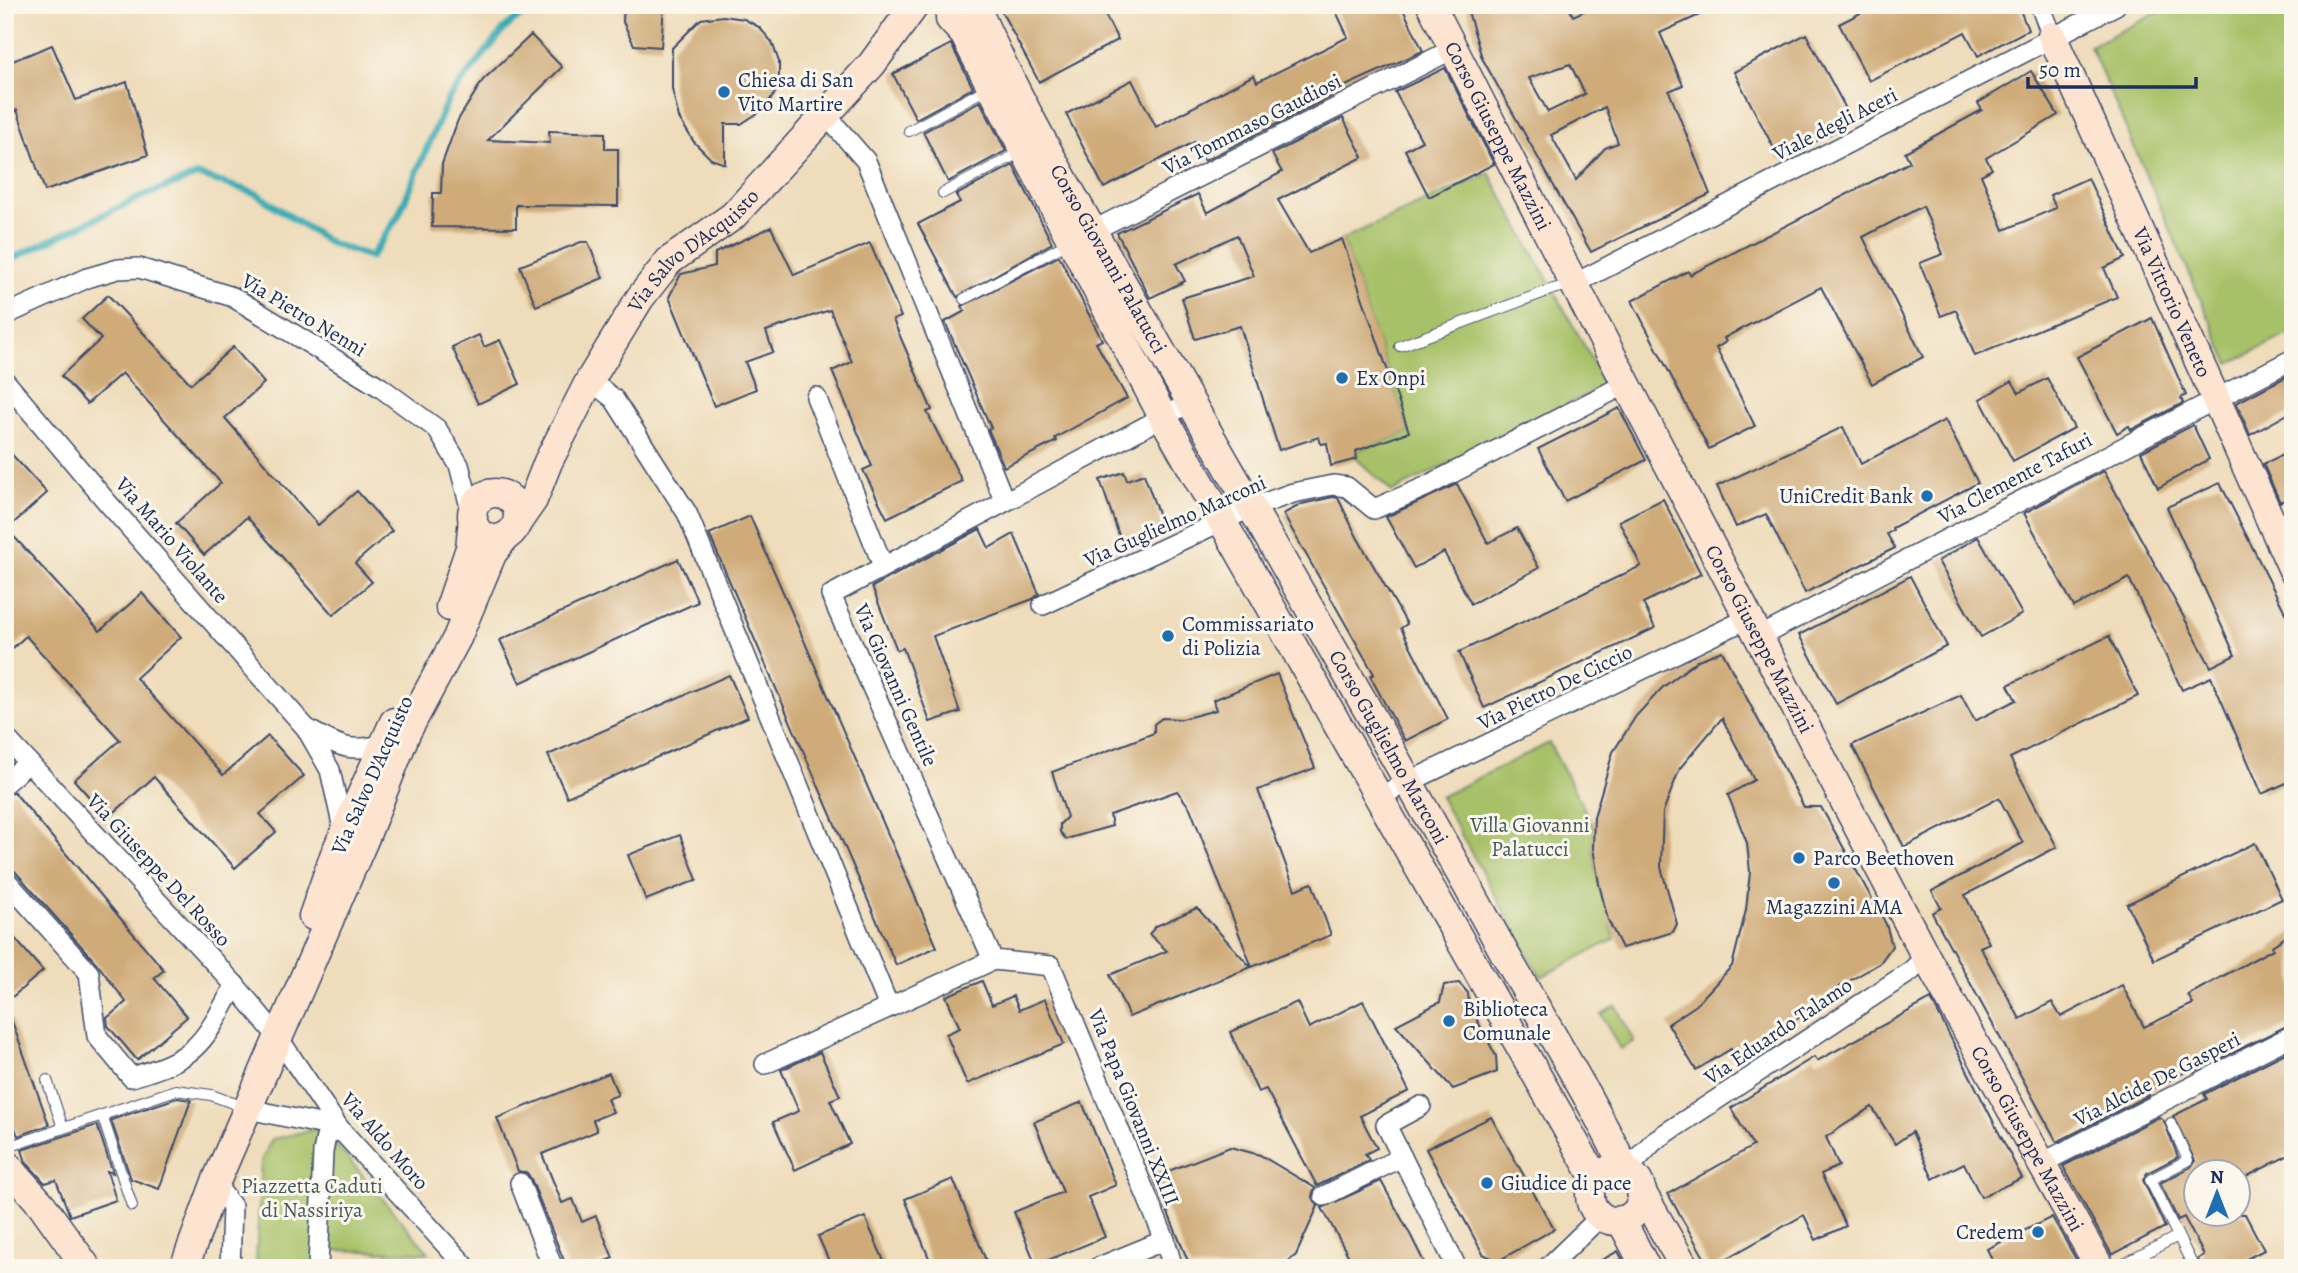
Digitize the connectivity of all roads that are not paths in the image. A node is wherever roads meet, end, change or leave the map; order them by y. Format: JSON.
{"nodes":[{"id":1,"x":915,"y":5,"type":"edge"},
{"id":2,"x":975,"y":5,"type":"edge"},
{"id":3,"x":1432,"y":5,"type":"edge"},
{"id":4,"x":2040,"y":5,"type":"edge"},
{"id":5,"x":2116,"y":5,"type":"edge"},
{"id":6,"x":945,"y":12,"type":"edge"},
{"id":7,"x":2052,"y":36,"type":"junction"},
{"id":8,"x":1453,"y":49,"type":"junction"},
{"id":9,"x":872,"y":64,"type":"junction"},
{"id":10,"x":991,"y":86,"type":"junction"},
{"id":11,"x":826,"y":115,"type":"junction"},
{"id":12,"x":909,"y":131,"type":"dead end"},
{"id":13,"x":1024,"y":150,"type":"junction"},
{"id":14,"x":943,"y":193,"type":"dead end"},
{"id":15,"x":1082,"y":235,"type":"junction"},
{"id":16,"x":1574,"y":284,"type":"junction"},
{"id":17,"x":964,"y":299,"type":"dead end"},
{"id":18,"x":7,"y":318,"type":"edge"},
{"id":19,"x":1400,"y":346,"type":"dead end"},
{"id":20,"x":2293,"y":359,"type":"edge"},
{"id":21,"x":590,"y":380,"type":"junction"},
{"id":22,"x":5,"y":381,"type":"edge"},
{"id":23,"x":1626,"y":384,"type":"junction"},
{"id":24,"x":817,"y":397,"type":"dead end"},
{"id":25,"x":2217,"y":398,"type":"junction"},
{"id":26,"x":1191,"y":402,"type":"junction"},
{"id":27,"x":1163,"y":417,"type":"junction"},
{"id":28,"x":548,"y":462,"type":"junction"},
{"id":29,"x":505,"y":496,"type":"junction"},
{"id":30,"x":1004,"y":500,"type":"junction"},
{"id":31,"x":1250,"y":508,"type":"junction"},
{"id":32,"x":472,"y":518,"type":"junction"},
{"id":33,"x":1223,"y":522,"type":"junction"},
{"id":34,"x":511,"y":529,"type":"junction"},
{"id":35,"x":883,"y":566,"type":"junction"},
{"id":36,"x":2293,"y":570,"type":"edge"},
{"id":37,"x":1043,"y":605,"type":"dead end"},
{"id":38,"x":1754,"y":628,"type":"junction"},
{"id":39,"x":306,"y":728,"type":"junction"},
{"id":40,"x":5,"y":737,"type":"edge"},
{"id":41,"x":383,"y":744,"type":"junction"},
{"id":42,"x":27,"y":764,"type":"junction"},
{"id":43,"x":1410,"y":780,"type":"junction"},
{"id":44,"x":5,"y":783,"type":"edge"},
{"id":45,"x":1380,"y":796,"type":"junction"},
{"id":46,"x":344,"y":833,"type":"junction"},
{"id":47,"x":5,"y":879,"type":"edge"},
{"id":48,"x":1926,"y":957,"type":"junction"},
{"id":49,"x":993,"y":960,"type":"junction"},
{"id":50,"x":235,"y":985,"type":"junction"},
{"id":51,"x":890,"y":1007,"type":"junction"},
{"id":52,"x":2293,"y":1035,"type":"edge"},
{"id":53,"x":277,"y":1036,"type":"junction"},
{"id":54,"x":765,"y":1064,"type":"dead end"},
{"id":55,"x":1569,"y":1064,"type":"junction"},
{"id":56,"x":47,"y":1080,"type":"dead end"},
{"id":57,"x":1542,"y":1082,"type":"junction"},
{"id":58,"x":1421,"y":1106,"type":"dead end"},
{"id":59,"x":248,"y":1109,"type":"junction"},
{"id":60,"x":102,"y":1115,"type":"junction"},
{"id":61,"x":2171,"y":1123,"type":"dead end"},
{"id":62,"x":63,"y":1128,"type":"junction"},
{"id":63,"x":339,"y":1128,"type":"junction"},
{"id":64,"x":5,"y":1148,"type":"edge"},
{"id":65,"x":1402,"y":1157,"type":"junction"},
{"id":66,"x":5,"y":1163,"type":"edge"},
{"id":67,"x":2042,"y":1163,"type":"junction"},
{"id":68,"x":1628,"y":1170,"type":"junction"},
{"id":69,"x":1595,"y":1178,"type":"junction"},
{"id":70,"x":520,"y":1183,"type":"dead end"},
{"id":71,"x":215,"y":1184,"type":"junction"},
{"id":72,"x":1324,"y":1196,"type":"dead end"},
{"id":73,"x":132,"y":1206,"type":"dead end"},
{"id":74,"x":1611,"y":1218,"type":"junction"},
{"id":75,"x":2178,"y":1236,"type":"junction"},
{"id":76,"x":1165,"y":1240,"type":"junction"},
{"id":77,"x":186,"y":1260,"type":"edge"},
{"id":78,"x":87,"y":1268,"type":"edge"},
{"id":79,"x":230,"y":1268,"type":"edge"},
{"id":80,"x":318,"y":1268,"type":"edge"},
{"id":81,"x":467,"y":1268,"type":"edge"},
{"id":82,"x":553,"y":1268,"type":"edge"},
{"id":83,"x":1097,"y":1268,"type":"edge"},
{"id":84,"x":1173,"y":1268,"type":"edge"},
{"id":85,"x":1457,"y":1268,"type":"edge"},
{"id":86,"x":1547,"y":1268,"type":"edge"},
{"id":87,"x":1646,"y":1268,"type":"edge"},
{"id":88,"x":1685,"y":1268,"type":"edge"},
{"id":89,"x":2100,"y":1268,"type":"edge"},
{"id":90,"x":2116,"y":1268,"type":"edge"},
{"id":91,"x":2194,"y":1268,"type":"edge"}],
"edges":[{"from":1,"to":9,"type":"street","name":"Via Salvo D'Acquisto"},
{"from":2,"to":15,"type":"street","name":"Corso Giovanni Palatucci"},
{"from":3,"to":8,"type":"street","name":"Corso Giuseppe Mazzini"},
{"from":4,"to":7,"type":"street"},
{"from":5,"to":7,"type":"street","name":"Viale degli Aceri"},
{"from":6,"to":9,"type":"street","name":"Via Salvo D'Acquisto"},
{"from":6,"to":10,"type":"street","name":"Corso Giovanni Palatucci"},
{"from":7,"to":16,"type":"street","name":"Viale degli Aceri"},
{"from":7,"to":25,"type":"street","name":"Via Vittorio Veneto"},
{"from":8,"to":15,"type":"street","name":"Via Tommaso Gaudiosi"},
{"from":8,"to":16,"type":"street","name":"Corso Giuseppe Mazzini"},
{"from":9,"to":11,"type":"street","name":"Via Salvo D'Acquisto"},
{"from":10,"to":12,"type":"lane"},
{"from":10,"to":13,"type":"street","name":"Corso Giovanni Palatucci"},
{"from":11,"to":21,"type":"street","name":"Via Salvo D'Acquisto"},
{"from":11,"to":30,"type":"street"},
{"from":13,"to":14,"type":"lane"},
{"from":13,"to":15,"type":"street","name":"Corso Giovanni Palatucci"},
{"from":15,"to":17,"type":"lane"},
{"from":15,"to":26,"type":"street","name":"Corso Giovanni Palatucci"},
{"from":15,"to":27,"type":"street","name":"Corso Giovanni Palatucci"},
{"from":16,"to":19,"type":"lane"},
{"from":16,"to":23,"type":"street","name":"Corso Giuseppe Mazzini"},
{"from":18,"to":32,"type":"street","name":"Via Pietro Nenni"},
{"from":20,"to":25,"type":"street","name":"Via Clemente Tafuri"},
{"from":21,"to":28,"type":"street","name":"Via Salvo D'Acquisto"},
{"from":21,"to":51,"type":"street"},
{"from":22,"to":39,"type":"street","name":"Via Mario Violante"},
{"from":23,"to":31,"type":"street","name":"Via Guglielmo Marconi"},
{"from":23,"to":38,"type":"street","name":"Corso Giuseppe Mazzini"},
{"from":24,"to":35,"type":"street"},
{"from":25,"to":36,"type":"street","name":"Via Vittorio Veneto"},
{"from":25,"to":38,"type":"street","name":"Via Clemente Tafuri"},
{"from":26,"to":27,"type":"street","name":"Via Giovanni Gentile"},
{"from":26,"to":31,"type":"street","name":"Corso Giovanni Palatucci"},
{"from":27,"to":30,"type":"street","name":"Via Giovanni Gentile"},
{"from":27,"to":33,"type":"street","name":"Corso Giovanni Palatucci"},
{"from":28,"to":29,"type":"street"},
{"from":28,"to":34,"type":"street","name":"Via Salvo D'Acquisto"},
{"from":29,"to":32,"type":"street"},
{"from":29,"to":34,"type":"street"},
{"from":30,"to":35,"type":"street","name":"Via Giovanni Gentile"},
{"from":31,"to":33,"type":"street","name":"Via Guglielmo Marconi"},
{"from":31,"to":43,"type":"street","name":"Corso Guglielmo Marconi"},
{"from":32,"to":34,"type":"street"},
{"from":32,"to":41,"type":"street","name":"Via Salvo D'Acquisto"},
{"from":33,"to":37,"type":"street","name":"Via Guglielmo Marconi"},
{"from":33,"to":45,"type":"street","name":"Corso Guglielmo Marconi"},
{"from":34,"to":53,"type":"street","name":"Via Salvo D'Acquisto"},
{"from":35,"to":49,"type":"street","name":"Via Giovanni Gentile"},
{"from":38,"to":43,"type":"street","name":"Via Pietro De Ciccio"},
{"from":38,"to":48,"type":"street","name":"Corso Giuseppe Mazzini"},
{"from":39,"to":41,"type":"street","name":"Via Mario Violante"},
{"from":39,"to":46,"type":"street","name":"Via Mario Violante"},
{"from":40,"to":42,"type":"street","name":"Via Giuseppe Del Rosso"},
{"from":41,"to":46,"type":"street","name":"Via Salvo D'Acquisto"},
{"from":42,"to":44,"type":"street"},
{"from":42,"to":50,"type":"street","name":"Via Giuseppe Del Rosso"},
{"from":43,"to":45,"type":"street","name":"Via Pietro De Ciccio"},
{"from":43,"to":55,"type":"street","name":"Corso Guglielmo Marconi"},
{"from":45,"to":57,"type":"street","name":"Corso Guglielmo Marconi"},
{"from":46,"to":53,"type":"street","name":"Via Salvo D'Acquisto"},
{"from":47,"to":50,"type":"street"},
{"from":48,"to":67,"type":"street","name":"Corso Giuseppe Mazzini"},
{"from":48,"to":68,"type":"street","name":"Via Eduardo Talamo"},
{"from":49,"to":51,"type":"street"},
{"from":49,"to":76,"type":"street","name":"Via Papa Giovanni XXIII"},
{"from":50,"to":53,"type":"street","name":"Via Giuseppe Del Rosso"},
{"from":51,"to":54,"type":"street"},
{"from":52,"to":67,"type":"street","name":"Via Alcide De Gasperi"},
{"from":53,"to":59,"type":"street","name":"Via Salvo D'Acquisto"},
{"from":53,"to":63,"type":"street","name":"Via Aldo Moro"},
{"from":55,"to":57,"type":"street"},
{"from":55,"to":68,"type":"street","name":"Corso Guglielmo Marconi"},
{"from":56,"to":62,"type":"lane"},
{"from":57,"to":69,"type":"street","name":"Corso Guglielmo Marconi"},
{"from":58,"to":65,"type":"street"},
{"from":59,"to":60,"type":"lane"},
{"from":59,"to":63,"type":"street"},
{"from":59,"to":71,"type":"street","name":"Via Salvo D'Acquisto"},
{"from":60,"to":62,"type":"lane"},
{"from":60,"to":73,"type":"lane"},
{"from":61,"to":75,"type":"lane"},
{"from":62,"to":64,"type":"lane"},
{"from":63,"to":80,"type":"street"},
{"from":63,"to":81,"type":"street","name":"Via Aldo Moro"},
{"from":65,"to":72,"type":"street"},
{"from":65,"to":85,"type":"street"},
{"from":66,"to":78,"type":"street"},
{"from":67,"to":89,"type":"street","name":"Corso Giuseppe Mazzini"},
{"from":68,"to":69,"type":"street"},
{"from":68,"to":74,"type":"street"},
{"from":68,"to":88,"type":"street","name":"Corso Guglielmo Marconi"},
{"from":69,"to":74,"type":"street"},
{"from":70,"to":82,"type":"street"},
{"from":71,"to":77,"type":"street","name":"Via Salvo D'Acquisto"},
{"from":71,"to":79,"type":"street"},
{"from":74,"to":86,"type":"street"},
{"from":74,"to":87,"type":"street"},
{"from":75,"to":90,"type":"lane"},
{"from":75,"to":91,"type":"lane"},
{"from":76,"to":83,"type":"street"},
{"from":76,"to":84,"type":"street","name":"Via Papa Giovanni XXIII"}]}
